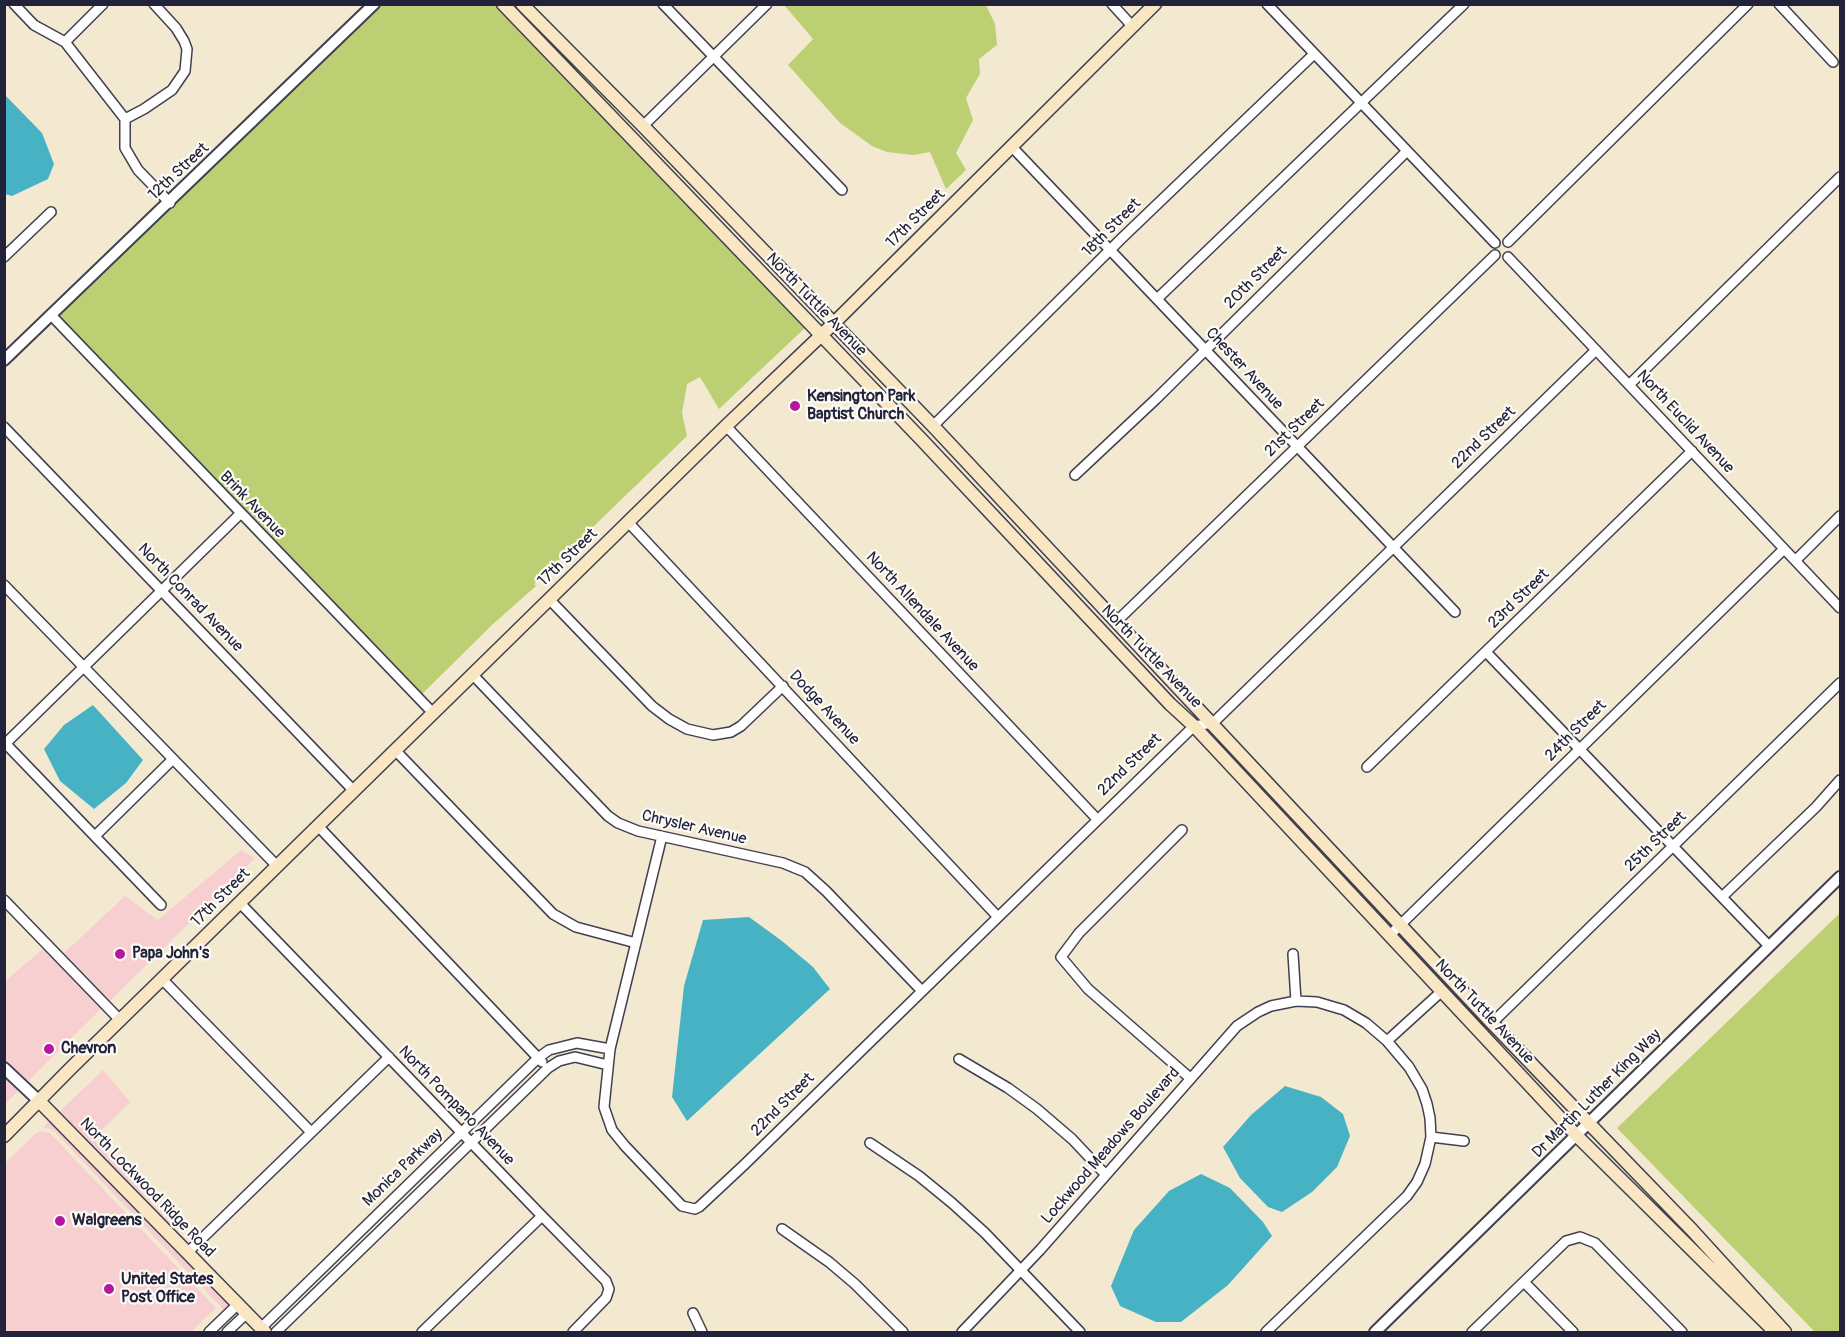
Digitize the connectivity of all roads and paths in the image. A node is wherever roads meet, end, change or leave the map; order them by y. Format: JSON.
{"nodes":[{"id":1,"x":14,"y":4,"type":"edge"},
{"id":2,"x":103,"y":4,"type":"edge"},
{"id":3,"x":154,"y":4,"type":"edge"},
{"id":4,"x":374,"y":4,"type":"edge"},
{"id":5,"x":503,"y":4,"type":"edge"},
{"id":6,"x":522,"y":4,"type":"edge"},
{"id":7,"x":663,"y":4,"type":"edge"},
{"id":8,"x":767,"y":4,"type":"edge"},
{"id":9,"x":1112,"y":4,"type":"edge"},
{"id":10,"x":1155,"y":4,"type":"edge"},
{"id":11,"x":1267,"y":4,"type":"edge"},
{"id":12,"x":1464,"y":4,"type":"edge"},
{"id":13,"x":1748,"y":4,"type":"edge"},
{"id":14,"x":1779,"y":4,"type":"edge"},
{"id":15,"x":1133,"y":27,"type":"junction"},
{"id":16,"x":65,"y":42,"type":"junction"},
{"id":17,"x":1314,"y":54,"type":"junction"},
{"id":18,"x":714,"y":57,"type":"junction"},
{"id":19,"x":1833,"y":62,"type":"dead end"},
{"id":20,"x":1361,"y":103,"type":"junction"},
{"id":21,"x":125,"y":119,"type":"junction"},
{"id":22,"x":643,"y":126,"type":"junction"},
{"id":23,"x":1012,"y":147,"type":"junction"},
{"id":24,"x":1407,"y":151,"type":"junction"},
{"id":25,"x":1840,"y":177,"type":"edge"},
{"id":26,"x":842,"y":190,"type":"dead end"},
{"id":27,"x":170,"y":203,"type":"junction"},
{"id":28,"x":51,"y":212,"type":"dead end"},
{"id":29,"x":1508,"y":242,"type":"junction"},
{"id":30,"x":1495,"y":243,"type":"junction"},
{"id":31,"x":1110,"y":251,"type":"junction"},
{"id":32,"x":1495,"y":255,"type":"junction"},
{"id":33,"x":4,"y":257,"type":"edge"},
{"id":34,"x":1508,"y":257,"type":"junction"},
{"id":35,"x":1158,"y":299,"type":"junction"},
{"id":36,"x":51,"y":315,"type":"junction"},
{"id":37,"x":833,"y":324,"type":"junction"},
{"id":38,"x":822,"y":335,"type":"junction"},
{"id":39,"x":1205,"y":350,"type":"junction"},
{"id":40,"x":1596,"y":350,"type":"junction"},
{"id":41,"x":4,"y":360,"type":"edge"},
{"id":42,"x":1630,"y":384,"type":"junction"},
{"id":43,"x":726,"y":426,"type":"junction"},
{"id":44,"x":933,"y":426,"type":"junction"},
{"id":45,"x":4,"y":427,"type":"edge"},
{"id":46,"x":1297,"y":447,"type":"junction"},
{"id":47,"x":1692,"y":451,"type":"junction"},
{"id":48,"x":1074,"y":475,"type":"dead end"},
{"id":49,"x":240,"y":514,"type":"junction"},
{"id":50,"x":1840,"y":516,"type":"edge"},
{"id":51,"x":628,"y":522,"type":"junction"},
{"id":52,"x":1393,"y":548,"type":"junction"},
{"id":53,"x":1784,"y":549,"type":"junction"},
{"id":54,"x":1796,"y":560,"type":"junction"},
{"id":55,"x":4,"y":585,"type":"edge"},
{"id":56,"x":162,"y":591,"type":"junction"},
{"id":57,"x":549,"y":599,"type":"junction"},
{"id":58,"x":1840,"y":608,"type":"edge"},
{"id":59,"x":1455,"y":612,"type":"dead end"},
{"id":60,"x":1116,"y":622,"type":"junction"},
{"id":61,"x":1486,"y":652,"type":"junction"},
{"id":62,"x":85,"y":668,"type":"junction"},
{"id":63,"x":472,"y":674,"type":"junction"},
{"id":64,"x":1840,"y":683,"type":"edge"},
{"id":65,"x":783,"y":686,"type":"junction"},
{"id":66,"x":433,"y":713,"type":"junction"},
{"id":67,"x":1213,"y":723,"type":"junction"},
{"id":68,"x":1194,"y":726,"type":"junction"},
{"id":69,"x":5,"y":743,"type":"edge"},
{"id":70,"x":1580,"y":749,"type":"junction"},
{"id":71,"x":395,"y":750,"type":"junction"},
{"id":72,"x":173,"y":759,"type":"junction"},
{"id":73,"x":1367,"y":767,"type":"dead end"},
{"id":74,"x":1840,"y":780,"type":"edge"},
{"id":75,"x":354,"y":791,"type":"junction"},
{"id":76,"x":1096,"y":819,"type":"junction"},
{"id":77,"x":318,"y":826,"type":"junction"},
{"id":78,"x":1182,"y":830,"type":"dead end"},
{"id":79,"x":95,"y":836,"type":"junction"},
{"id":80,"x":662,"y":836,"type":"junction"},
{"id":81,"x":1673,"y":846,"type":"junction"},
{"id":82,"x":277,"y":866,"type":"junction"},
{"id":83,"x":1840,"y":877,"type":"edge"},
{"id":84,"x":1722,"y":897,"type":"junction"},
{"id":85,"x":4,"y":900,"type":"edge"},
{"id":86,"x":240,"y":903,"type":"junction"},
{"id":87,"x":161,"y":905,"type":"dead end"},
{"id":88,"x":997,"y":916,"type":"junction"},
{"id":89,"x":1401,"y":925,"type":"junction"},
{"id":90,"x":1390,"y":935,"type":"junction"},
{"id":91,"x":636,"y":943,"type":"junction"},
{"id":92,"x":1769,"y":946,"type":"junction"},
{"id":93,"x":1293,"y":954,"type":"dead end"},
{"id":94,"x":162,"y":979,"type":"junction"},
{"id":95,"x":921,"y":990,"type":"junction"},
{"id":96,"x":1442,"y":991,"type":"junction"},
{"id":97,"x":1296,"y":1001,"type":"junction"},
{"id":98,"x":120,"y":1020,"type":"junction"},
{"id":99,"x":1492,"y":1023,"type":"junction"},
{"id":100,"x":1387,"y":1041,"type":"junction"},
{"id":101,"x":610,"y":1049,"type":"junction"},
{"id":102,"x":388,"y":1057,"type":"junction"},
{"id":103,"x":538,"y":1058,"type":"junction"},
{"id":104,"x":959,"y":1059,"type":"dead end"},
{"id":105,"x":608,"y":1065,"type":"junction"},
{"id":106,"x":4,"y":1068,"type":"edge"},
{"id":107,"x":548,"y":1068,"type":"junction"},
{"id":108,"x":1190,"y":1078,"type":"junction"},
{"id":109,"x":39,"y":1101,"type":"junction"},
{"id":110,"x":1589,"y":1124,"type":"junction"},
{"id":111,"x":311,"y":1132,"type":"junction"},
{"id":112,"x":462,"y":1132,"type":"junction"},
{"id":113,"x":4,"y":1136,"type":"edge"},
{"id":114,"x":1578,"y":1136,"type":"junction"},
{"id":115,"x":1431,"y":1137,"type":"junction"},
{"id":116,"x":1464,"y":1141,"type":"dead end"},
{"id":117,"x":472,"y":1143,"type":"junction"},
{"id":118,"x":870,"y":1143,"type":"dead end"},
{"id":119,"x":1106,"y":1174,"type":"junction"},
{"id":120,"x":542,"y":1216,"type":"junction"},
{"id":121,"x":782,"y":1229,"type":"dead end"},
{"id":122,"x":187,"y":1254,"type":"junction"},
{"id":123,"x":1021,"y":1270,"type":"junction"},
{"id":124,"x":1524,"y":1282,"type":"junction"},
{"id":125,"x":237,"y":1305,"type":"junction"},
{"id":126,"x":246,"y":1314,"type":"junction"},
{"id":127,"x":693,"y":1314,"type":"dead end"},
{"id":128,"x":263,"y":1330,"type":"edge"},
{"id":129,"x":209,"y":1332,"type":"edge"},
{"id":130,"x":227,"y":1332,"type":"edge"},
{"id":131,"x":276,"y":1332,"type":"edge"},
{"id":132,"x":422,"y":1332,"type":"edge"},
{"id":133,"x":573,"y":1332,"type":"edge"},
{"id":134,"x":702,"y":1332,"type":"edge"},
{"id":135,"x":903,"y":1332,"type":"edge"},
{"id":136,"x":962,"y":1332,"type":"edge"},
{"id":137,"x":1080,"y":1332,"type":"edge"},
{"id":138,"x":1266,"y":1332,"type":"edge"},
{"id":139,"x":1375,"y":1332,"type":"edge"},
{"id":140,"x":1472,"y":1332,"type":"edge"},
{"id":141,"x":1573,"y":1332,"type":"edge"},
{"id":142,"x":1682,"y":1332,"type":"edge"},
{"id":143,"x":1775,"y":1332,"type":"edge"},
{"id":144,"x":1785,"y":1332,"type":"edge"}],
"edges":[{"from":1,"to":16,"type":"street"},
{"from":2,"to":16,"type":"street"},
{"from":3,"to":21,"type":"street"},
{"from":4,"to":27,"type":"street","name":"12th Street"},
{"from":5,"to":38,"type":"main road","name":"North Tuttle Avenue"},
{"from":6,"to":22,"type":"main road","name":"North Tuttle Avenue"},
{"from":7,"to":18,"type":"street"},
{"from":8,"to":18,"type":"street"},
{"from":9,"to":15,"type":"street"},
{"from":10,"to":15,"type":"main road","name":"17th Street"},
{"from":11,"to":17,"type":"street"},
{"from":12,"to":20,"type":"street"},
{"from":13,"to":29,"type":"street"},
{"from":14,"to":19,"type":"street"},
{"from":15,"to":23,"type":"main road","name":"17th Street"},
{"from":16,"to":21,"type":"street"},
{"from":17,"to":20,"type":"street"},
{"from":17,"to":31,"type":"street","name":"18th Street"},
{"from":18,"to":22,"type":"street"},
{"from":18,"to":26,"type":"street"},
{"from":20,"to":24,"type":"street"},
{"from":20,"to":35,"type":"street"},
{"from":21,"to":27,"type":"street"},
{"from":22,"to":37,"type":"main road","name":"North Tuttle Avenue"},
{"from":23,"to":31,"type":"street","name":"Chester Avenue"},
{"from":23,"to":37,"type":"main road","name":"17th Street"},
{"from":24,"to":30,"type":"street"},
{"from":24,"to":39,"type":"street","name":"20th Street"},
{"from":25,"to":42,"type":"street"},
{"from":27,"to":36,"type":"street","name":"12th Street"},
{"from":28,"to":33,"type":"street"},
{"from":29,"to":30,"type":"street"},
{"from":29,"to":34,"type":"street"},
{"from":30,"to":32,"type":"street"},
{"from":31,"to":35,"type":"street","name":"Chester Avenue"},
{"from":31,"to":44,"type":"street","name":"18th Street"},
{"from":32,"to":34,"type":"street"},
{"from":32,"to":46,"type":"street","name":"21st Street"},
{"from":34,"to":40,"type":"street","name":"North Euclid Avenue"},
{"from":35,"to":39,"type":"street","name":"Chester Avenue"},
{"from":36,"to":41,"type":"street","name":"12th Street"},
{"from":36,"to":49,"type":"street","name":"Brink Avenue"},
{"from":37,"to":38,"type":"main road","name":"17th Street"},
{"from":37,"to":44,"type":"main road","name":"North Tuttle Avenue"},
{"from":38,"to":43,"type":"main road","name":"17th Street"},
{"from":38,"to":68,"type":"main road","name":"North Tuttle Avenue"},
{"from":39,"to":46,"type":"street","name":"Chester Avenue"},
{"from":39,"to":48,"type":"street","name":"20th Street"},
{"from":40,"to":42,"type":"street","name":"North Euclid Avenue"},
{"from":40,"to":52,"type":"street","name":"22nd Street"},
{"from":42,"to":47,"type":"street","name":"North Euclid Avenue"},
{"from":43,"to":51,"type":"main road","name":"17th Street"},
{"from":43,"to":76,"type":"street","name":"North Allendale Avenue"},
{"from":44,"to":60,"type":"main road","name":"North Tuttle Avenue"},
{"from":45,"to":56,"type":"street","name":"North Conrad Avenue"},
{"from":46,"to":52,"type":"street","name":"Chester Avenue"},
{"from":46,"to":60,"type":"street","name":"21st Street"},
{"from":47,"to":53,"type":"street","name":"North Euclid Avenue"},
{"from":47,"to":61,"type":"street","name":"23rd Street"},
{"from":49,"to":56,"type":"street"},
{"from":49,"to":66,"type":"street","name":"Brink Avenue"},
{"from":50,"to":54,"type":"street"},
{"from":51,"to":57,"type":"main road","name":"17th Street"},
{"from":51,"to":65,"type":"street","name":"Dodge Avenue"},
{"from":52,"to":59,"type":"street","name":"Chester Avenue"},
{"from":52,"to":67,"type":"street","name":"22nd Street"},
{"from":53,"to":54,"type":"street","name":"North Euclid Avenue"},
{"from":53,"to":70,"type":"street","name":"24th Street"},
{"from":54,"to":58,"type":"street","name":"North Euclid Avenue"},
{"from":55,"to":62,"type":"street"},
{"from":56,"to":62,"type":"street"},
{"from":56,"to":75,"type":"street","name":"North Conrad Avenue"},
{"from":57,"to":63,"type":"main road","name":"17th Street"},
{"from":57,"to":65,"type":"street"},
{"from":60,"to":67,"type":"main road","name":"North Tuttle Avenue"},
{"from":61,"to":70,"type":"street"},
{"from":61,"to":73,"type":"street","name":"23rd Street"},
{"from":62,"to":69,"type":"street"},
{"from":62,"to":72,"type":"street"},
{"from":63,"to":66,"type":"main road","name":"17th Street"},
{"from":63,"to":80,"type":"street","name":"Chrysler Avenue"},
{"from":64,"to":81,"type":"street","name":"25th Street"},
{"from":65,"to":88,"type":"street","name":"Dodge Avenue"},
{"from":66,"to":71,"type":"main road","name":"17th Street"},
{"from":67,"to":68,"type":"street"},
{"from":67,"to":89,"type":"main road","name":"North Tuttle Avenue"},
{"from":68,"to":76,"type":"street","name":"22nd Street"},
{"from":68,"to":90,"type":"main road","name":"North Tuttle Avenue"},
{"from":69,"to":79,"type":"street"},
{"from":70,"to":81,"type":"street"},
{"from":70,"to":89,"type":"street","name":"24th Street"},
{"from":71,"to":75,"type":"main road","name":"17th Street"},
{"from":71,"to":91,"type":"street"},
{"from":72,"to":79,"type":"street"},
{"from":72,"to":82,"type":"street"},
{"from":74,"to":84,"type":"street"},
{"from":75,"to":77,"type":"main road","name":"17th Street"},
{"from":76,"to":88,"type":"street","name":"22nd Street"},
{"from":77,"to":82,"type":"main road","name":"17th Street"},
{"from":77,"to":103,"type":"street"},
{"from":78,"to":108,"type":"street"},
{"from":79,"to":87,"type":"street"},
{"from":80,"to":91,"type":"street"},
{"from":80,"to":95,"type":"street","name":"Chrysler Avenue"},
{"from":81,"to":84,"type":"street"},
{"from":81,"to":99,"type":"street","name":"25th Street"},
{"from":82,"to":86,"type":"main road","name":"17th Street"},
{"from":83,"to":92,"type":"street","name":"Dr Martin Luther King Way"},
{"from":84,"to":92,"type":"street"},
{"from":85,"to":98,"type":"street"},
{"from":86,"to":94,"type":"main road","name":"17th Street"},
{"from":86,"to":102,"type":"street","name":"North Pompano Avenue"},
{"from":88,"to":95,"type":"street","name":"22nd Street"},
{"from":89,"to":90,"type":"street","name":"24th Street"},
{"from":89,"to":99,"type":"main road","name":"North Tuttle Avenue"},
{"from":90,"to":96,"type":"main road","name":"North Tuttle Avenue"},
{"from":91,"to":101,"type":"street"},
{"from":92,"to":110,"type":"street","name":"Dr Martin Luther King Way"},
{"from":93,"to":97,"type":"street"},
{"from":94,"to":98,"type":"main road","name":"17th Street"},
{"from":94,"to":111,"type":"street"},
{"from":95,"to":105,"type":"street","name":"22nd Street"},
{"from":96,"to":100,"type":"street"},
{"from":96,"to":114,"type":"main road","name":"North Tuttle Avenue"},
{"from":97,"to":100,"type":"street"},
{"from":97,"to":108,"type":"street","name":"Lockwood Meadows Boulevard"},
{"from":98,"to":109,"type":"main road","name":"17th Street"},
{"from":99,"to":110,"type":"main road","name":"North Tuttle Avenue"},
{"from":100,"to":115,"type":"street"},
{"from":101,"to":103,"type":"street","name":"Monica Parkway"},
{"from":101,"to":105,"type":"street"},
{"from":102,"to":111,"type":"street"},
{"from":102,"to":112,"type":"street","name":"North Pompano Avenue"},
{"from":103,"to":107,"type":"street"},
{"from":103,"to":112,"type":"street","name":"Monica Parkway"},
{"from":104,"to":119,"type":"street"},
{"from":105,"to":107,"type":"street","name":"Monica Parkway"},
{"from":106,"to":109,"type":"street","name":"North Lockwood Ridge Road"},
{"from":107,"to":117,"type":"street","name":"Monica Parkway"},
{"from":108,"to":119,"type":"street","name":"Lockwood Meadows Boulevard"},
{"from":109,"to":113,"type":"main road","name":"17th Street"},
{"from":109,"to":122,"type":"main road","name":"North Lockwood Ridge Road"},
{"from":110,"to":114,"type":"street","name":"Dr Martin Luther King Way"},
{"from":110,"to":144,"type":"main road","name":"North Tuttle Avenue"},
{"from":111,"to":122,"type":"street"},
{"from":112,"to":117,"type":"street","name":"North Pompano Avenue"},
{"from":112,"to":128,"type":"street","name":"Monica Parkway"},
{"from":114,"to":139,"type":"street","name":"Dr Martin Luther King Way"},
{"from":114,"to":143,"type":"main road","name":"North Tuttle Avenue"},
{"from":115,"to":116,"type":"street"},
{"from":115,"to":138,"type":"street"},
{"from":117,"to":120,"type":"street","name":"North Pompano Avenue"},
{"from":117,"to":131,"type":"street","name":"Monica Parkway"},
{"from":118,"to":123,"type":"street"},
{"from":119,"to":123,"type":"street","name":"Lockwood Meadows Boulevard"},
{"from":120,"to":132,"type":"street"},
{"from":120,"to":133,"type":"street","name":"North Pompano Avenue"},
{"from":121,"to":135,"type":"street"},
{"from":122,"to":125,"type":"main road","name":"North Lockwood Ridge Road"},
{"from":123,"to":136,"type":"street","name":"Lockwood Meadows Boulevard"},
{"from":123,"to":137,"type":"street"},
{"from":124,"to":140,"type":"street"},
{"from":124,"to":141,"type":"street"},
{"from":124,"to":142,"type":"street"},
{"from":125,"to":126,"type":"main road","name":"North Lockwood Ridge Road"},
{"from":125,"to":129,"type":"street"},
{"from":126,"to":128,"type":"main road","name":"North Lockwood Ridge Road"},
{"from":126,"to":130,"type":"street"},
{"from":127,"to":134,"type":"street"}]}
